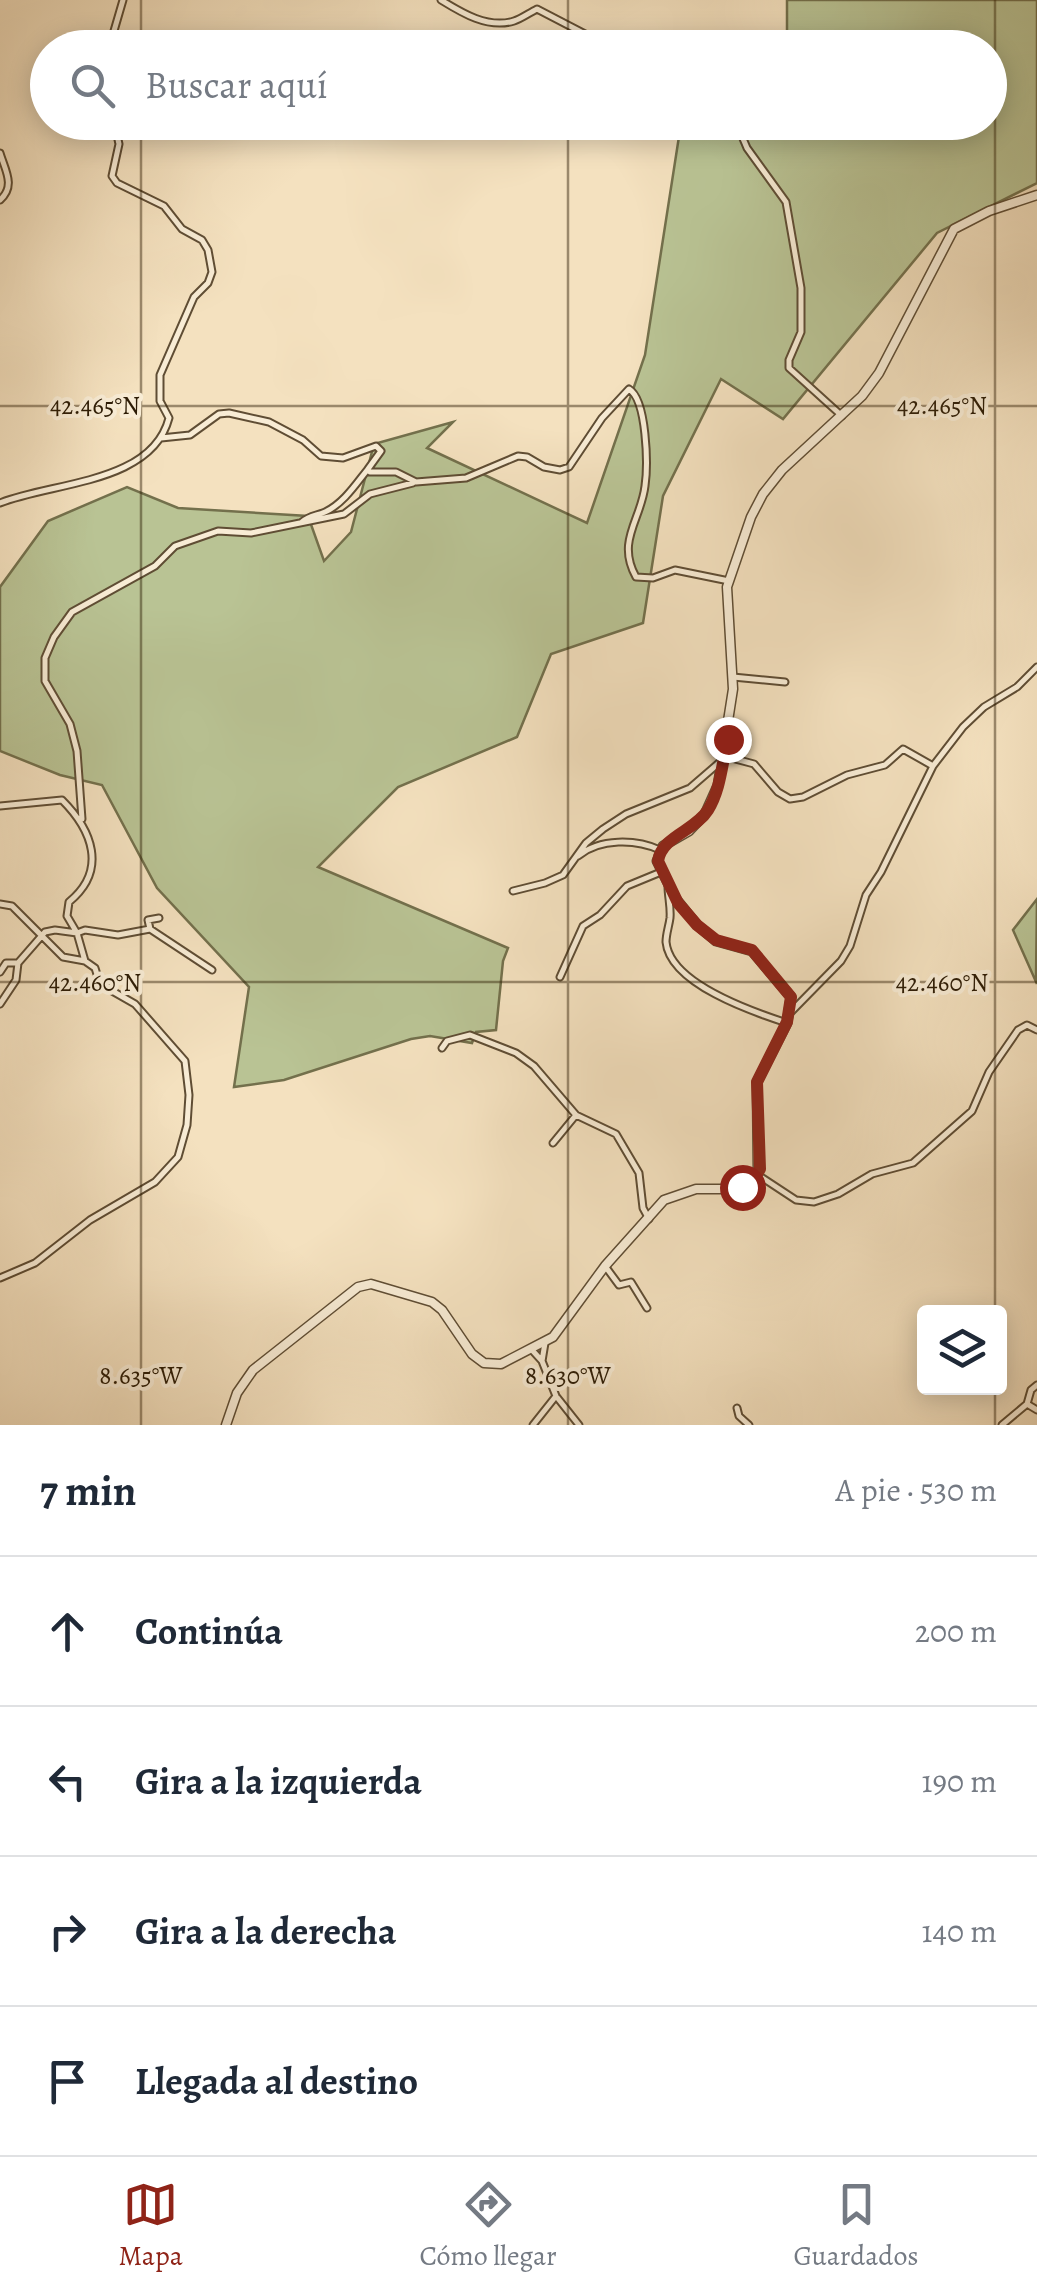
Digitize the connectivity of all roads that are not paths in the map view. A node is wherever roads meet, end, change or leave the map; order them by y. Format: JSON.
{"nodes":[{"id":1,"x":123,"y":0,"type":"edge"},
{"id":2,"x":441,"y":0,"type":"edge"},
{"id":3,"x":115,"y":30,"type":"edge"},
{"id":4,"x":577,"y":30,"type":"edge"},
{"id":5,"x":118,"y":140,"type":"edge"},
{"id":6,"x":745,"y":140,"type":"edge"},
{"id":7,"x":0,"y":152,"type":"edge"},
{"id":8,"x":1037,"y":196,"type":"edge"},
{"id":9,"x":0,"y":200,"type":"edge"},
{"id":10,"x":842,"y":416,"type":"junction"},
{"id":11,"x":161,"y":438,"type":"junction"},
{"id":12,"x":368,"y":469,"type":"junction"},
{"id":13,"x":416,"y":482,"type":"junction"},
{"id":14,"x":0,"y":503,"type":"edge"},
{"id":15,"x":298,"y":524,"type":"junction"},
{"id":16,"x":729,"y":580,"type":"junction"},
{"id":17,"x":1037,"y":667,"type":"edge"},
{"id":18,"x":733,"y":677,"type":"junction"},
{"id":19,"x":785,"y":682,"type":"dead end"},
{"id":20,"x":723,"y":758,"type":"junction"},
{"id":21,"x":934,"y":766,"type":"junction"},
{"id":22,"x":0,"y":806,"type":"edge"},
{"id":23,"x":82,"y":820,"type":"junction"},
{"id":24,"x":660,"y":850,"type":"junction"},
{"id":25,"x":576,"y":858,"type":"junction"},
{"id":26,"x":661,"y":872,"type":"junction"},
{"id":27,"x":668,"y":885,"type":"junction"},
{"id":28,"x":512,"y":890,"type":"dead end"},
{"id":29,"x":0,"y":904,"type":"edge"},
{"id":30,"x":159,"y":918,"type":"dead end"},
{"id":31,"x":150,"y":929,"type":"junction"},
{"id":32,"x":77,"y":934,"type":"junction"},
{"id":33,"x":40,"y":936,"type":"junction"},
{"id":34,"x":85,"y":962,"type":"junction"},
{"id":35,"x":18,"y":963,"type":"junction"},
{"id":36,"x":212,"y":970,"type":"dead end"},
{"id":37,"x":0,"y":972,"type":"edge"},
{"id":38,"x":560,"y":977,"type":"dead end"},
{"id":39,"x":0,"y":1004,"type":"edge"},
{"id":40,"x":789,"y":1018,"type":"junction"},
{"id":41,"x":1037,"y":1030,"type":"edge"},
{"id":42,"x":442,"y":1048,"type":"dead end"},
{"id":43,"x":576,"y":1115,"type":"junction"},
{"id":44,"x":553,"y":1143,"type":"dead end"},
{"id":45,"x":758,"y":1174,"type":"junction"},
{"id":46,"x":649,"y":1219,"type":"junction"},
{"id":47,"x":605,"y":1266,"type":"junction"},
{"id":48,"x":0,"y":1278,"type":"edge"},
{"id":49,"x":648,"y":1308,"type":"dead end"},
{"id":50,"x":546,"y":1343,"type":"junction"},
{"id":51,"x":532,"y":1350,"type":"junction"},
{"id":52,"x":542,"y":1361,"type":"junction"},
{"id":53,"x":1037,"y":1385,"type":"edge"},
{"id":54,"x":556,"y":1396,"type":"junction"},
{"id":55,"x":1027,"y":1404,"type":"junction"},
{"id":56,"x":737,"y":1408,"type":"dead end"},
{"id":57,"x":1037,"y":1410,"type":"edge"},
{"id":58,"x":226,"y":1425,"type":"edge"},
{"id":59,"x":532,"y":1425,"type":"edge"},
{"id":60,"x":580,"y":1425,"type":"edge"},
{"id":61,"x":748,"y":1425,"type":"edge"},
{"id":62,"x":1002,"y":1425,"type":"edge"}],
"edges":[{"from":1,"to":3,"type":"street"},
{"from":2,"to":4,"type":"street"},
{"from":5,"to":11,"type":"street"},
{"from":6,"to":10,"type":"street"},
{"from":7,"to":9,"type":"street"},
{"from":8,"to":10,"type":"street"},
{"from":10,"to":16,"type":"street"},
{"from":11,"to":12,"type":"street"},
{"from":11,"to":14,"type":"street"},
{"from":12,"to":13,"type":"street"},
{"from":12,"to":15,"type":"street"},
{"from":13,"to":15,"type":"street"},
{"from":13,"to":16,"type":"street"},
{"from":15,"to":23,"type":"street"},
{"from":16,"to":18,"type":"street"},
{"from":17,"to":21,"type":"street"},
{"from":18,"to":19,"type":"street"},
{"from":18,"to":20,"type":"street"},
{"from":20,"to":21,"type":"street"},
{"from":20,"to":24,"type":"street"},
{"from":20,"to":25,"type":"street"},
{"from":21,"to":40,"type":"street"},
{"from":22,"to":23,"type":"street"},
{"from":23,"to":32,"type":"street"},
{"from":24,"to":25,"type":"street"},
{"from":24,"to":26,"type":"street"},
{"from":25,"to":28,"type":"street"},
{"from":26,"to":27,"type":"street"},
{"from":26,"to":38,"type":"street"},
{"from":27,"to":40,"type":"street"},
{"from":27,"to":40,"type":"street"},
{"from":29,"to":33,"type":"street"},
{"from":30,"to":31,"type":"street"},
{"from":31,"to":32,"type":"street"},
{"from":31,"to":36,"type":"street"},
{"from":32,"to":33,"type":"street"},
{"from":32,"to":34,"type":"street"},
{"from":33,"to":34,"type":"street"},
{"from":33,"to":35,"type":"street"},
{"from":34,"to":48,"type":"street"},
{"from":35,"to":37,"type":"street"},
{"from":35,"to":39,"type":"street"},
{"from":40,"to":45,"type":"street"},
{"from":41,"to":45,"type":"street"},
{"from":42,"to":43,"type":"street"},
{"from":43,"to":44,"type":"street"},
{"from":43,"to":46,"type":"street"},
{"from":45,"to":46,"type":"street"},
{"from":46,"to":47,"type":"street"},
{"from":47,"to":49,"type":"street"},
{"from":47,"to":50,"type":"street"},
{"from":50,"to":51,"type":"street"},
{"from":50,"to":52,"type":"street"},
{"from":51,"to":52,"type":"street"},
{"from":51,"to":58,"type":"street"},
{"from":52,"to":54,"type":"street"},
{"from":53,"to":55,"type":"street"},
{"from":54,"to":59,"type":"street"},
{"from":54,"to":60,"type":"street"},
{"from":55,"to":57,"type":"street"},
{"from":55,"to":62,"type":"street"},
{"from":56,"to":61,"type":"street"}]}
